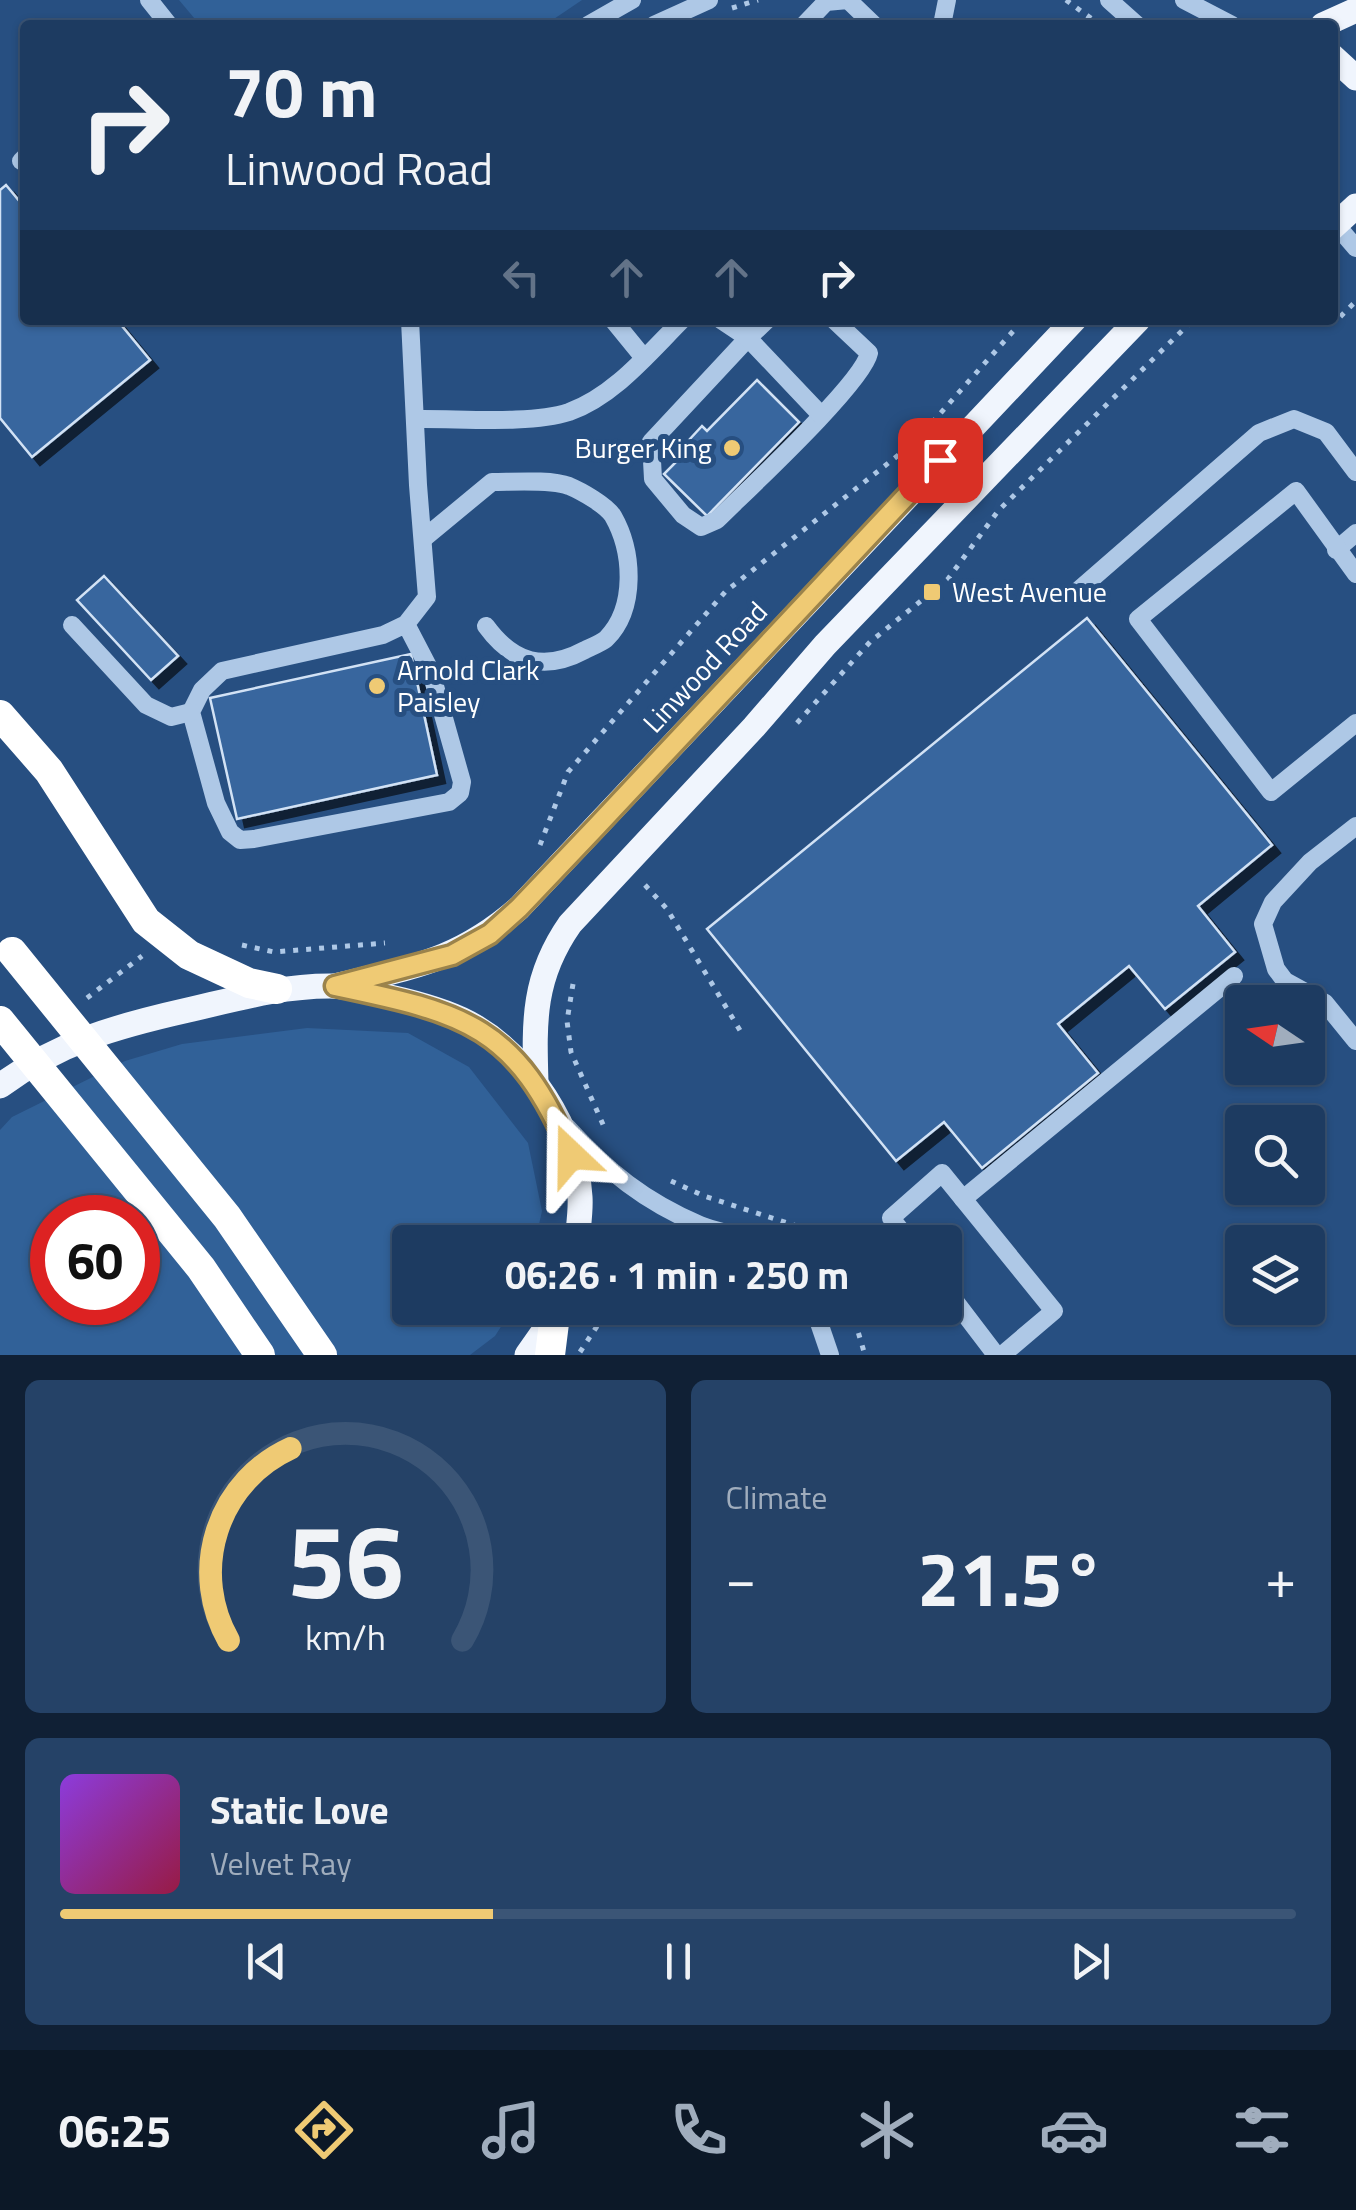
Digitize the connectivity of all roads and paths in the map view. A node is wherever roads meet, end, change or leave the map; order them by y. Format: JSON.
{"nodes":[{"id":1,"x":148,"y":0,"type":"edge"},
{"id":2,"x":632,"y":0,"type":"edge"},
{"id":3,"x":709,"y":0,"type":"edge"},
{"id":4,"x":1066,"y":0,"type":"edge"},
{"id":5,"x":1109,"y":0,"type":"edge"},
{"id":6,"x":1184,"y":0,"type":"edge"},
{"id":7,"x":166,"y":20,"type":"edge"},
{"id":8,"x":597,"y":20,"type":"edge"},
{"id":9,"x":665,"y":20,"type":"edge"},
{"id":10,"x":809,"y":20,"type":"edge"},
{"id":11,"x":869,"y":20,"type":"edge"},
{"id":12,"x":1093,"y":20,"type":"edge"},
{"id":13,"x":1131,"y":20,"type":"edge"},
{"id":14,"x":1222,"y":20,"type":"edge"},
{"id":15,"x":1356,"y":206,"type":"edge"},
{"id":16,"x":1338,"y":224,"type":"edge"},
{"id":17,"x":1338,"y":230,"type":"edge"},
{"id":18,"x":1356,"y":248,"type":"edge"},
{"id":19,"x":1356,"y":301,"type":"edge"},
{"id":20,"x":1338,"y":320,"type":"edge"},
{"id":21,"x":410,"y":325,"type":"edge"},
{"id":22,"x":617,"y":325,"type":"edge"},
{"id":23,"x":677,"y":325,"type":"edge"},
{"id":24,"x":728,"y":325,"type":"edge"},
{"id":25,"x":761,"y":325,"type":"edge"},
{"id":26,"x":839,"y":325,"type":"edge"},
{"id":27,"x":1019,"y":325,"type":"edge"},
{"id":28,"x":1069,"y":325,"type":"edge"},
{"id":29,"x":1133,"y":325,"type":"edge"},
{"id":30,"x":1188,"y":325,"type":"edge"},
{"id":31,"x":748,"y":338,"type":"junction"},
{"id":32,"x":644,"y":358,"type":"junction"},
{"id":33,"x":821,"y":416,"type":"junction"},
{"id":34,"x":415,"y":419,"type":"junction"},
{"id":35,"x":1356,"y":472,"type":"edge"},
{"id":36,"x":853,"y":493,"type":"dead end"},
{"id":37,"x":1356,"y":533,"type":"edge"},
{"id":38,"x":422,"y":539,"type":"junction"},
{"id":39,"x":1336,"y":550,"type":"junction"},
{"id":40,"x":1356,"y":574,"type":"edge"},
{"id":41,"x":1073,"y":594,"type":"dead end"},
{"id":42,"x":406,"y":624,"type":"junction"},
{"id":43,"x":72,"y":625,"type":"dead end"},
{"id":44,"x":486,"y":626,"type":"dead end"},
{"id":45,"x":192,"y":712,"type":"junction"},
{"id":46,"x":0,"y":715,"type":"edge"},
{"id":47,"x":1356,"y":722,"type":"edge"},
{"id":48,"x":790,"y":731,"type":"dead end"},
{"id":49,"x":1356,"y":826,"type":"edge"},
{"id":50,"x":645,"y":884,"type":"dead end"},
{"id":51,"x":6,"y":945,"type":"edge"},
{"id":52,"x":579,"y":969,"type":"dead end"},
{"id":53,"x":1234,"y":976,"type":"dead end"},
{"id":54,"x":335,"y":986,"type":"junction"},
{"id":55,"x":277,"y":989,"type":"junction"},
{"id":56,"x":0,"y":1021,"type":"edge"},
{"id":57,"x":744,"y":1037,"type":"dead end"},
{"id":58,"x":1356,"y":1041,"type":"edge"},
{"id":59,"x":536,"y":1082,"type":"junction"},
{"id":60,"x":0,"y":1086,"type":"edge"},
{"id":61,"x":553,"y":1112,"type":"junction"},
{"id":62,"x":610,"y":1135,"type":"dead end"},
{"id":63,"x":662,"y":1177,"type":"dead end"},
{"id":64,"x":963,"y":1198,"type":"junction"},
{"id":65,"x":578,"y":1225,"type":"edge"},
{"id":66,"x":700,"y":1225,"type":"edge"},
{"id":67,"x":794,"y":1225,"type":"edge"},
{"id":68,"x":897,"y":1225,"type":"edge"},
{"id":69,"x":962,"y":1309,"type":"edge"},
{"id":70,"x":547,"y":1325,"type":"edge"},
{"id":71,"x":555,"y":1325,"type":"edge"},
{"id":72,"x":598,"y":1325,"type":"edge"},
{"id":73,"x":820,"y":1325,"type":"edge"},
{"id":74,"x":856,"y":1325,"type":"edge"},
{"id":75,"x":260,"y":1355,"type":"edge"},
{"id":76,"x":322,"y":1355,"type":"edge"},
{"id":77,"x":527,"y":1355,"type":"edge"},
{"id":78,"x":550,"y":1355,"type":"edge"},
{"id":79,"x":579,"y":1355,"type":"edge"},
{"id":80,"x":830,"y":1355,"type":"edge"},
{"id":81,"x":865,"y":1355,"type":"edge"},
{"id":82,"x":999,"y":1355,"type":"edge"}],
"edges":[{"from":1,"to":7,"type":"street"},
{"from":2,"to":8,"type":"street"},
{"from":3,"to":9,"type":"street"},
{"from":4,"to":12,"type":"path"},
{"from":5,"to":13,"type":"street"},
{"from":6,"to":14,"type":"street"},
{"from":10,"to":11,"type":"street"},
{"from":15,"to":16,"type":"main road"},
{"from":17,"to":18,"type":"street"},
{"from":19,"to":20,"type":"path"},
{"from":21,"to":34,"type":"street"},
{"from":22,"to":32,"type":"street"},
{"from":23,"to":32,"type":"street"},
{"from":24,"to":31,"type":"street"},
{"from":25,"to":31,"type":"street"},
{"from":26,"to":33,"type":"street"},
{"from":27,"to":36,"type":"path"},
{"from":28,"to":54,"type":"main road","name":"Linwood Road"},
{"from":29,"to":59,"type":"main road"},
{"from":30,"to":48,"type":"path"},
{"from":31,"to":33,"type":"street"},
{"from":31,"to":33,"type":"street"},
{"from":32,"to":34,"type":"street"},
{"from":34,"to":38,"type":"street"},
{"from":35,"to":41,"type":"street"},
{"from":37,"to":39,"type":"street"},
{"from":38,"to":42,"type":"street"},
{"from":38,"to":44,"type":"street"},
{"from":39,"to":40,"type":"street"},
{"from":39,"to":47,"type":"street"},
{"from":42,"to":45,"type":"street"},
{"from":42,"to":45,"type":"street"},
{"from":43,"to":45,"type":"street"},
{"from":46,"to":55,"type":"highway"},
{"from":49,"to":58,"type":"street"},
{"from":50,"to":57,"type":"path"},
{"from":51,"to":76,"type":"highway","bridge":true},
{"from":52,"to":62,"type":"path"},
{"from":53,"to":64,"type":"street"},
{"from":54,"to":55,"type":"main road"},
{"from":54,"to":59,"type":"main road"},
{"from":55,"to":60,"type":"main road"},
{"from":56,"to":75,"type":"highway","bridge":true},
{"from":59,"to":61,"type":"main road"},
{"from":61,"to":65,"type":"main road"},
{"from":61,"to":66,"type":"street"},
{"from":63,"to":67,"type":"path"},
{"from":64,"to":68,"type":"street"},
{"from":64,"to":82,"type":"street"},
{"from":69,"to":82,"type":"street"},
{"from":70,"to":77,"type":"main road"},
{"from":71,"to":78,"type":"highway"},
{"from":72,"to":79,"type":"path"},
{"from":73,"to":80,"type":"street"},
{"from":74,"to":81,"type":"path"}]}
